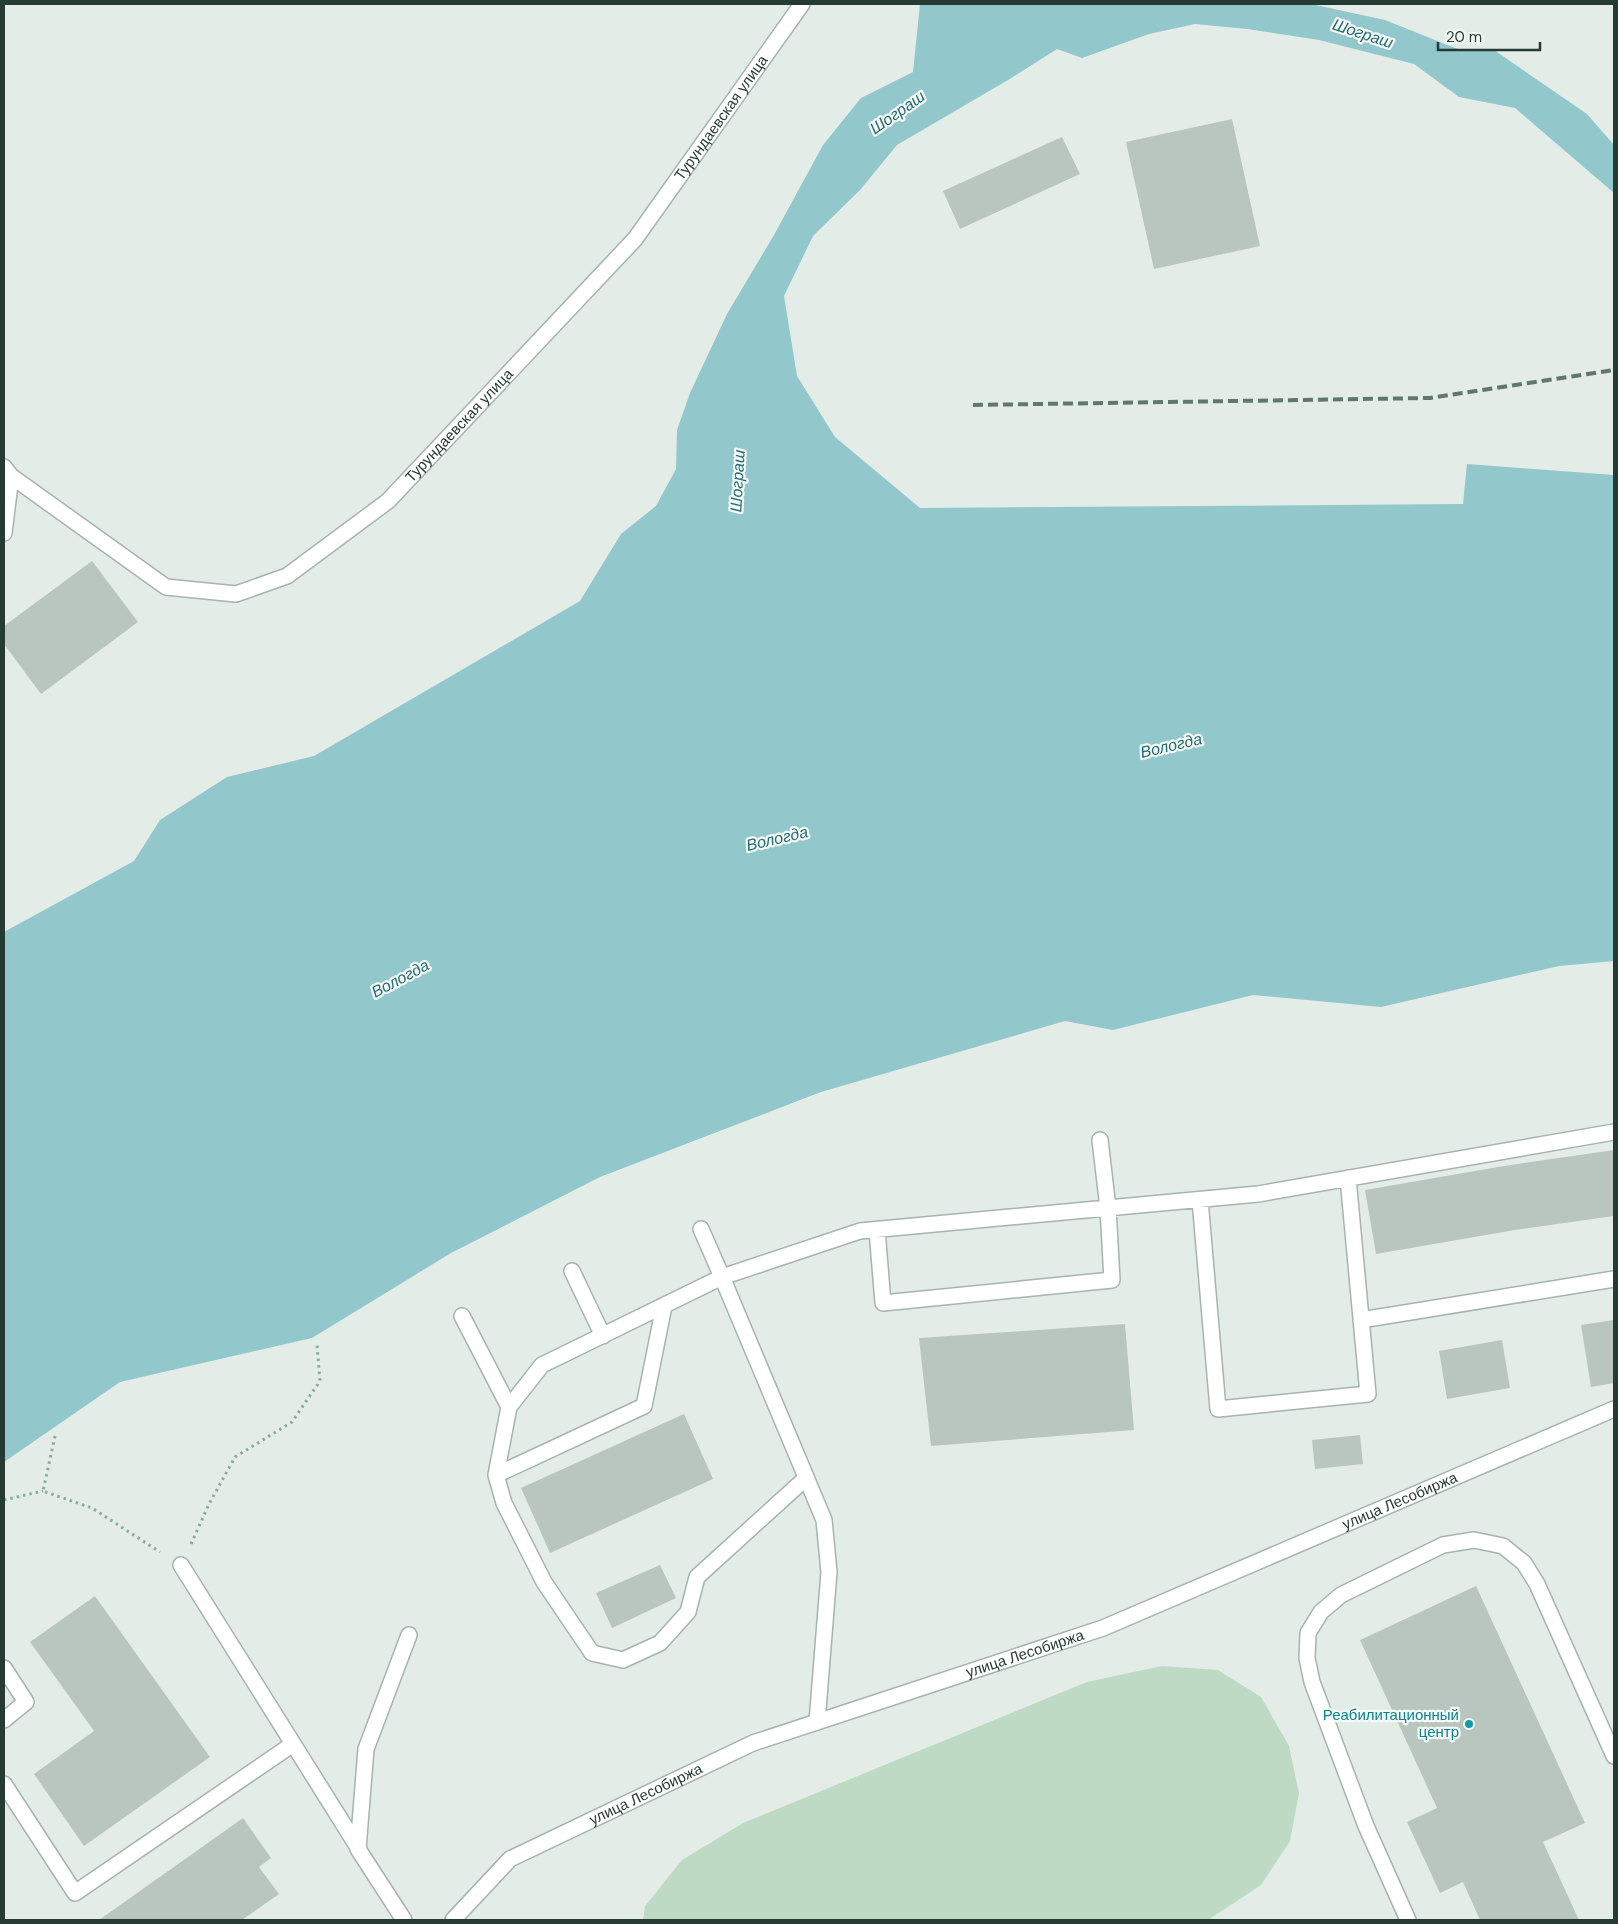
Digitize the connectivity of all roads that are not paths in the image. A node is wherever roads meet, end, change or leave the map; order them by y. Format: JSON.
{"nodes":[{"id":1,"x":802,"y":4,"type":"edge"},
{"id":2,"x":7,"y":471,"type":"edge"},
{"id":3,"x":4,"y":533,"type":"edge"},
{"id":4,"x":1614,"y":1132,"type":"edge"},
{"id":5,"x":1100,"y":1140,"type":"dead end"},
{"id":6,"x":1348,"y":1178,"type":"junction"},
{"id":7,"x":1200,"y":1200,"type":"junction"},
{"id":8,"x":1108,"y":1208,"type":"junction"},
{"id":9,"x":701,"y":1229,"type":"dead end"},
{"id":10,"x":877,"y":1230,"type":"junction"},
{"id":11,"x":572,"y":1271,"type":"dead end"},
{"id":12,"x":722,"y":1277,"type":"junction"},
{"id":13,"x":1614,"y":1279,"type":"edge"},
{"id":14,"x":664,"y":1306,"type":"junction"},
{"id":15,"x":462,"y":1316,"type":"dead end"},
{"id":16,"x":1361,"y":1320,"type":"junction"},
{"id":17,"x":603,"y":1336,"type":"junction"},
{"id":18,"x":509,"y":1407,"type":"junction"},
{"id":19,"x":1614,"y":1409,"type":"edge"},
{"id":20,"x":496,"y":1475,"type":"junction"},
{"id":21,"x":806,"y":1478,"type":"junction"},
{"id":22,"x":181,"y":1566,"type":"road end"},
{"id":23,"x":408,"y":1635,"type":"dead end"},
{"id":24,"x":4,"y":1668,"type":"edge"},
{"id":25,"x":4,"y":1720,"type":"edge"},
{"id":26,"x":817,"y":1722,"type":"junction"},
{"id":27,"x":293,"y":1744,"type":"junction"},
{"id":28,"x":1614,"y":1756,"type":"edge"},
{"id":29,"x":4,"y":1784,"type":"edge"},
{"id":30,"x":359,"y":1849,"type":"junction"},
{"id":31,"x":404,"y":1920,"type":"edge"},
{"id":32,"x":453,"y":1920,"type":"edge"},
{"id":33,"x":1408,"y":1920,"type":"edge"}],
"edges":[{"from":1,"to":2,"type":"street","name":"Турундаевская улица"},
{"from":2,"to":3,"type":"street"},
{"from":4,"to":6,"type":"street"},
{"from":5,"to":8,"type":"street"},
{"from":6,"to":7,"type":"street"},
{"from":6,"to":16,"type":"street"},
{"from":7,"to":8,"type":"street"},
{"from":7,"to":16,"type":"street"},
{"from":8,"to":10,"type":"street"},
{"from":8,"to":10,"type":"street"},
{"from":9,"to":12,"type":"street"},
{"from":10,"to":12,"type":"street"},
{"from":11,"to":17,"type":"street"},
{"from":12,"to":14,"type":"street"},
{"from":12,"to":21,"type":"street"},
{"from":13,"to":16,"type":"street"},
{"from":14,"to":17,"type":"street"},
{"from":14,"to":20,"type":"street"},
{"from":15,"to":18,"type":"street"},
{"from":17,"to":18,"type":"street"},
{"from":18,"to":20,"type":"street"},
{"from":19,"to":26,"type":"street","name":"улица Лесобиржа"},
{"from":20,"to":21,"type":"street"},
{"from":21,"to":26,"type":"street"},
{"from":22,"to":27,"type":"street"},
{"from":23,"to":30,"type":"street"},
{"from":24,"to":25,"type":"street"},
{"from":26,"to":32,"type":"street","name":"улица Лесобиржа"},
{"from":27,"to":29,"type":"street"},
{"from":27,"to":30,"type":"street"},
{"from":28,"to":33,"type":"street"},
{"from":30,"to":31,"type":"street"}]}
